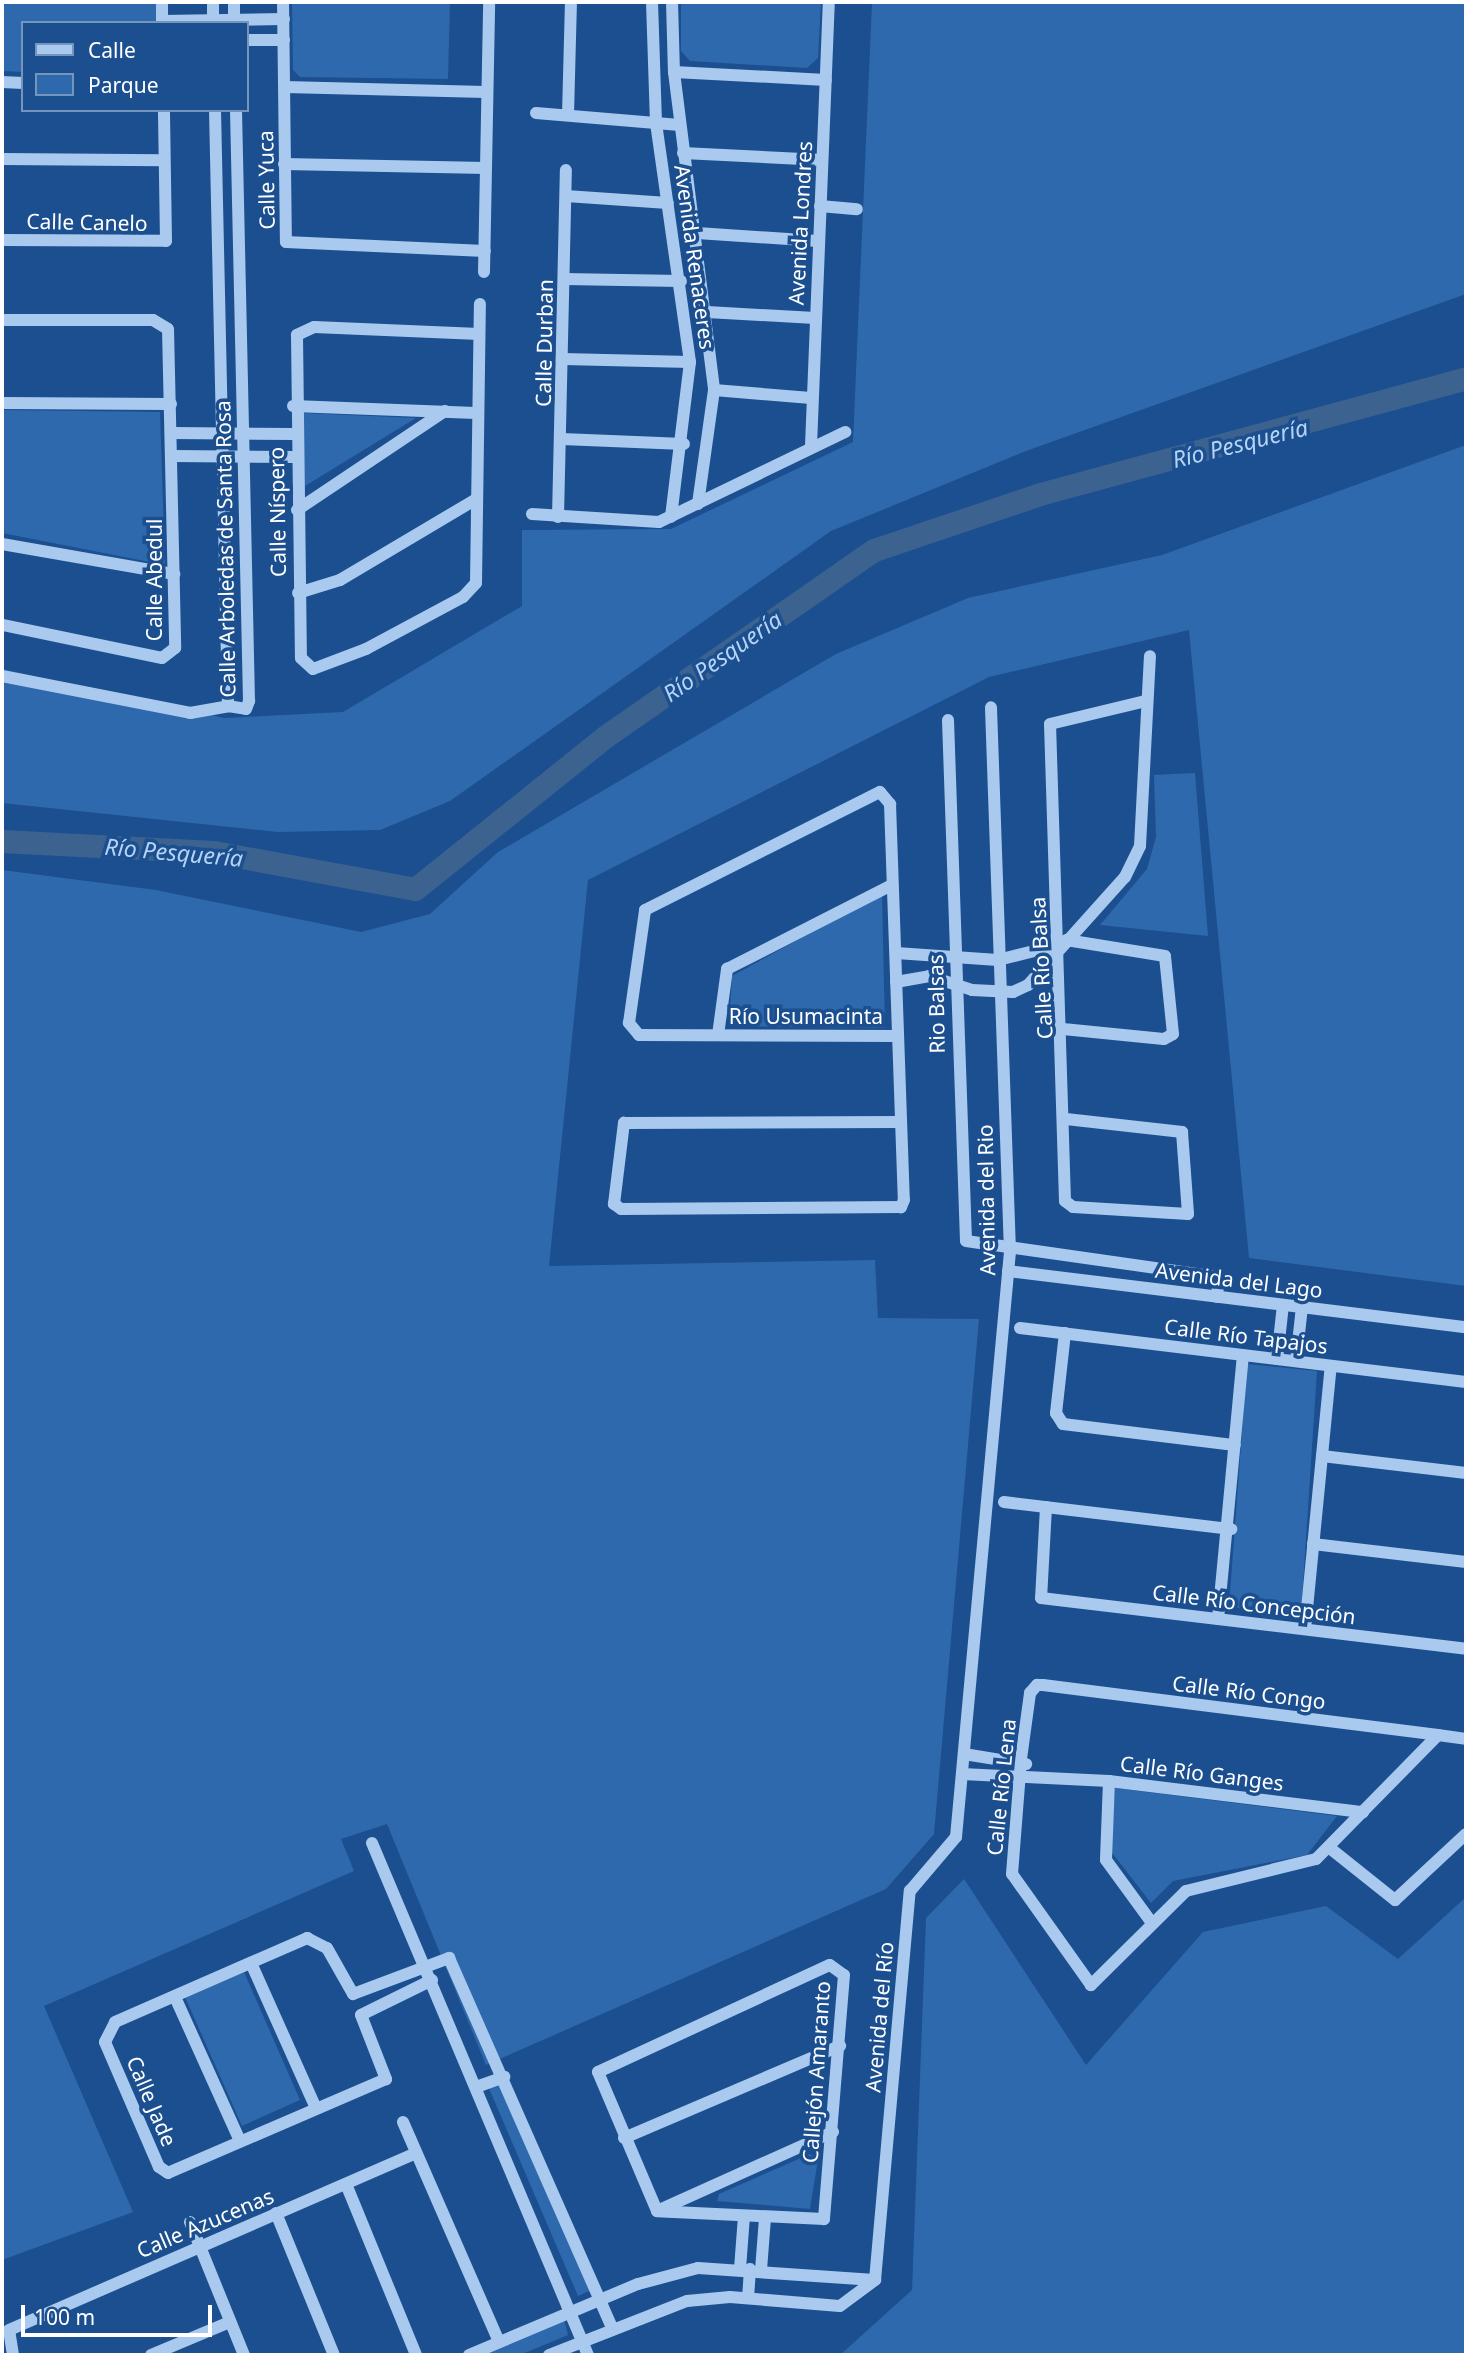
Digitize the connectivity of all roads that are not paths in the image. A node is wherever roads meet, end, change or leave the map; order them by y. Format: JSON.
{"nodes":[{"id":1,"x":162,"y":2,"type":"edge"},
{"id":2,"x":213,"y":2,"type":"edge"},
{"id":3,"x":234,"y":2,"type":"edge"},
{"id":4,"x":284,"y":2,"type":"edge"},
{"id":5,"x":489,"y":2,"type":"edge"},
{"id":6,"x":571,"y":2,"type":"edge"},
{"id":7,"x":653,"y":2,"type":"edge"},
{"id":8,"x":672,"y":2,"type":"edge"},
{"id":9,"x":828,"y":2,"type":"edge"},
{"id":10,"x":284,"y":19,"type":"junction"},
{"id":11,"x":162,"y":21,"type":"edge"},
{"id":12,"x":214,"y":21,"type":"edge"},
{"id":13,"x":234,"y":21,"type":"edge"},
{"id":14,"x":248,"y":40,"type":"edge"},
{"id":15,"x":284,"y":40,"type":"junction"},
{"id":16,"x":674,"y":72,"type":"junction"},
{"id":17,"x":827,"y":80,"type":"junction"},
{"id":18,"x":2,"y":82,"type":"edge"},
{"id":19,"x":21,"y":83,"type":"edge"},
{"id":20,"x":285,"y":87,"type":"junction"},
{"id":21,"x":486,"y":92,"type":"junction"},
{"id":22,"x":164,"y":112,"type":"edge"},
{"id":23,"x":215,"y":112,"type":"edge"},
{"id":24,"x":236,"y":112,"type":"edge"},
{"id":25,"x":536,"y":113,"type":"dead end"},
{"id":26,"x":568,"y":115,"type":"junction"},
{"id":27,"x":656,"y":123,"type":"junction"},
{"id":28,"x":680,"y":125,"type":"junction"},
{"id":29,"x":684,"y":153,"type":"junction"},
{"id":30,"x":2,"y":159,"type":"edge"},
{"id":31,"x":164,"y":160,"type":"junction"},
{"id":32,"x":822,"y":160,"type":"junction"},
{"id":33,"x":284,"y":164,"type":"junction"},
{"id":34,"x":486,"y":168,"type":"junction"},
{"id":35,"x":566,"y":170,"type":"dead end"},
{"id":36,"x":566,"y":196,"type":"junction"},
{"id":37,"x":668,"y":203,"type":"junction"},
{"id":38,"x":820,"y":206,"type":"junction"},
{"id":39,"x":857,"y":209,"type":"dead end"},
{"id":40,"x":697,"y":233,"type":"junction"},
{"id":41,"x":2,"y":240,"type":"edge"},
{"id":42,"x":818,"y":241,"type":"junction"},
{"id":43,"x":485,"y":251,"type":"junction"},
{"id":44,"x":484,"y":272,"type":"dead end"},
{"id":45,"x":564,"y":279,"type":"junction"},
{"id":46,"x":681,"y":281,"type":"junction"},
{"id":47,"x":480,"y":304,"type":"dead end"},
{"id":48,"x":707,"y":312,"type":"junction"},
{"id":49,"x":815,"y":318,"type":"junction"},
{"id":50,"x":2,"y":320,"type":"edge"},
{"id":51,"x":479,"y":334,"type":"junction"},
{"id":52,"x":563,"y":359,"type":"junction"},
{"id":53,"x":690,"y":362,"type":"junction"},
{"id":54,"x":713,"y":390,"type":"junction"},
{"id":55,"x":811,"y":398,"type":"junction"},
{"id":56,"x":2,"y":402,"type":"edge"},
{"id":57,"x":171,"y":404,"type":"junction"},
{"id":58,"x":293,"y":407,"type":"junction"},
{"id":59,"x":445,"y":411,"type":"junction"},
{"id":60,"x":476,"y":413,"type":"junction"},
{"id":61,"x":845,"y":432,"type":"dead end"},
{"id":62,"x":173,"y":433,"type":"junction"},
{"id":63,"x":221,"y":433,"type":"junction"},
{"id":64,"x":243,"y":434,"type":"junction"},
{"id":65,"x":294,"y":434,"type":"junction"},
{"id":66,"x":562,"y":439,"type":"junction"},
{"id":67,"x":684,"y":444,"type":"junction"},
{"id":68,"x":811,"y":446,"type":"junction"},
{"id":69,"x":173,"y":456,"type":"junction"},
{"id":70,"x":221,"y":456,"type":"junction"},
{"id":71,"x":243,"y":456,"type":"junction"},
{"id":72,"x":295,"y":457,"type":"junction"},
{"id":73,"x":475,"y":500,"type":"junction"},
{"id":74,"x":698,"y":504,"type":"junction"},
{"id":75,"x":297,"y":510,"type":"junction"},
{"id":76,"x":532,"y":514,"type":"dead end"},
{"id":77,"x":558,"y":517,"type":"junction"},
{"id":78,"x":671,"y":517,"type":"junction"},
{"id":79,"x":2,"y":544,"type":"edge"},
{"id":80,"x":174,"y":573,"type":"junction"},
{"id":81,"x":298,"y":593,"type":"junction"},
{"id":82,"x":2,"y":625,"type":"edge"},
{"id":83,"x":1150,"y":656,"type":"dead end"},
{"id":84,"x":2,"y":676,"type":"edge"},
{"id":85,"x":1146,"y":701,"type":"junction"},
{"id":86,"x":228,"y":706,"type":"junction"},
{"id":87,"x":991,"y":707,"type":"dead end"},
{"id":88,"x":948,"y":720,"type":"dead end"},
{"id":89,"x":892,"y":885,"type":"junction"},
{"id":90,"x":1062,"y":943,"type":"junction"},
{"id":91,"x":895,"y":953,"type":"junction"},
{"id":92,"x":954,"y":958,"type":"junction"},
{"id":93,"x":998,"y":960,"type":"junction"},
{"id":94,"x":896,"y":982,"type":"junction"},
{"id":95,"x":954,"y":983,"type":"junction"},
{"id":96,"x":1000,"y":995,"type":"junction"},
{"id":97,"x":1063,"y":1029,"type":"junction"},
{"id":98,"x":718,"y":1035,"type":"junction"},
{"id":99,"x":897,"y":1036,"type":"junction"},
{"id":100,"x":1066,"y":1119,"type":"junction"},
{"id":101,"x":901,"y":1122,"type":"junction"},
{"id":102,"x":1010,"y":1252,"type":"junction"},
{"id":103,"x":1008,"y":1271,"type":"junction"},
{"id":104,"x":1217,"y":1297,"type":"junction"},
{"id":105,"x":1283,"y":1305,"type":"junction"},
{"id":106,"x":1302,"y":1307,"type":"junction"},
{"id":107,"x":1466,"y":1327,"type":"edge"},
{"id":108,"x":1020,"y":1328,"type":"dead end"},
{"id":109,"x":1065,"y":1333,"type":"junction"},
{"id":110,"x":1242,"y":1355,"type":"junction"},
{"id":111,"x":1277,"y":1359,"type":"junction"},
{"id":112,"x":1296,"y":1362,"type":"junction"},
{"id":113,"x":1331,"y":1366,"type":"junction"},
{"id":114,"x":1466,"y":1382,"type":"edge"},
{"id":115,"x":1235,"y":1445,"type":"junction"},
{"id":116,"x":1322,"y":1456,"type":"junction"},
{"id":117,"x":1466,"y":1473,"type":"edge"},
{"id":118,"x":1004,"y":1502,"type":"dead end"},
{"id":119,"x":1046,"y":1507,"type":"junction"},
{"id":120,"x":1229,"y":1528,"type":"junction"},
{"id":121,"x":1313,"y":1544,"type":"junction"},
{"id":122,"x":1466,"y":1562,"type":"edge"},
{"id":123,"x":1218,"y":1619,"type":"junction"},
{"id":124,"x":1305,"y":1629,"type":"junction"},
{"id":125,"x":1466,"y":1649,"type":"edge"},
{"id":126,"x":1030,"y":1693,"type":"joint"},
{"id":127,"x":1438,"y":1735,"type":"junction"},
{"id":128,"x":1466,"y":1739,"type":"edge"},
{"id":129,"x":964,"y":1755,"type":"junction"},
{"id":130,"x":1021,"y":1759,"type":"junction"},
{"id":131,"x":962,"y":1774,"type":"junction"},
{"id":132,"x":1036,"y":1774,"type":"junction"},
{"id":133,"x":1019,"y":1779,"type":"junction"},
{"id":134,"x":1109,"y":1781,"type":"junction"},
{"id":135,"x":1363,"y":1812,"type":"junction"},
{"id":136,"x":1466,"y":1834,"type":"edge"},
{"id":137,"x":372,"y":1843,"type":"dead end"},
{"id":138,"x":1331,"y":1849,"type":"junction"},
{"id":139,"x":1152,"y":1923,"type":"junction"},
{"id":140,"x":251,"y":1963,"type":"junction"},
{"id":141,"x":425,"y":1964,"type":"junction"},
{"id":142,"x":432,"y":1980,"type":"junction"},
{"id":143,"x":175,"y":1997,"type":"junction"},
{"id":144,"x":840,"y":2046,"type":"junction"},
{"id":145,"x":504,"y":2077,"type":"junction"},
{"id":146,"x":479,"y":2086,"type":"junction"},
{"id":147,"x":316,"y":2108,"type":"junction"},
{"id":148,"x":403,"y":2122,"type":"dead end"},
{"id":149,"x":832,"y":2132,"type":"junction"},
{"id":150,"x":624,"y":2138,"type":"junction"},
{"id":151,"x":240,"y":2141,"type":"junction"},
{"id":152,"x":416,"y":2153,"type":"junction"},
{"id":153,"x":346,"y":2184,"type":"junction"},
{"id":154,"x":657,"y":2211,"type":"junction"},
{"id":155,"x":276,"y":2213,"type":"junction"},
{"id":156,"x":744,"y":2216,"type":"junction"},
{"id":157,"x":765,"y":2218,"type":"junction"},
{"id":158,"x":190,"y":2221,"type":"dead end"},
{"id":159,"x":199,"y":2246,"type":"junction"},
{"id":160,"x":750,"y":2269,"type":"junction"},
{"id":161,"x":875,"y":2280,"type":"junction"},
{"id":162,"x":748,"y":2298,"type":"junction"},
{"id":163,"x":601,"y":2300,"type":"junction"},
{"id":164,"x":570,"y":2312,"type":"junction"},
{"id":165,"x":230,"y":2322,"type":"junction"},
{"id":166,"x":614,"y":2329,"type":"junction"},
{"id":167,"x":582,"y":2341,"type":"junction"},
{"id":168,"x":499,"y":2342,"type":"junction"},
{"id":169,"x":13,"y":2355,"type":"edge"},
{"id":170,"x":155,"y":2355,"type":"edge"},
{"id":171,"x":244,"y":2355,"type":"edge"},
{"id":172,"x":334,"y":2355,"type":"edge"},
{"id":173,"x":416,"y":2355,"type":"edge"},
{"id":174,"x":469,"y":2355,"type":"edge"},
{"id":175,"x":549,"y":2355,"type":"edge"},
{"id":176,"x":588,"y":2355,"type":"edge"}],
"edges":[{"from":1,"to":11,"type":"street"},
{"from":2,"to":12,"type":"street"},
{"from":3,"to":13,"type":"street"},
{"from":4,"to":10,"type":"street","name":"Calle Yuca"},
{"from":5,"to":21,"type":"street"},
{"from":6,"to":26,"type":"street"},
{"from":7,"to":27,"type":"street","name":"Avenida Renaceres"},
{"from":8,"to":16,"type":"street","name":"Avenida Renaceres"},
{"from":9,"to":17,"type":"street","name":"Avenida Londres"},
{"from":10,"to":13,"type":"street"},
{"from":10,"to":15,"type":"street","name":"Calle Yuca"},
{"from":12,"to":13,"type":"street"},
{"from":14,"to":15,"type":"street"},
{"from":15,"to":20,"type":"street","name":"Calle Yuca"},
{"from":16,"to":17,"type":"street"},
{"from":16,"to":28,"type":"street","name":"Avenida Renaceres"},
{"from":17,"to":32,"type":"street","name":"Avenida Londres"},
{"from":18,"to":19,"type":"street"},
{"from":20,"to":21,"type":"street"},
{"from":20,"to":33,"type":"street","name":"Calle Yuca"},
{"from":21,"to":34,"type":"street"},
{"from":22,"to":31,"type":"street","name":"Calle Canelo"},
{"from":23,"to":63,"type":"street","name":"Calle Arboledas de Santa Rosa"},
{"from":24,"to":64,"type":"street","name":"Calle Arboledas de Santa Rosa"},
{"from":25,"to":26,"type":"street"},
{"from":26,"to":27,"type":"street"},
{"from":27,"to":28,"type":"street"},
{"from":27,"to":37,"type":"street","name":"Avenida Renaceres"},
{"from":28,"to":29,"type":"street","name":"Avenida Renaceres"},
{"from":29,"to":32,"type":"street"},
{"from":29,"to":40,"type":"street","name":"Avenida Renaceres"},
{"from":30,"to":31,"type":"street"},
{"from":31,"to":41,"type":"street","name":"Calle Canelo"},
{"from":32,"to":38,"type":"street","name":"Avenida Londres"},
{"from":33,"to":34,"type":"street"},
{"from":33,"to":43,"type":"street","name":"Calle Yuca"},
{"from":34,"to":43,"type":"street"},
{"from":35,"to":36,"type":"street","name":"Calle Durban"},
{"from":36,"to":37,"type":"street"},
{"from":36,"to":45,"type":"street","name":"Calle Durban"},
{"from":37,"to":46,"type":"street","name":"Avenida Renaceres"},
{"from":38,"to":39,"type":"street"},
{"from":38,"to":42,"type":"street","name":"Avenida Londres"},
{"from":40,"to":42,"type":"street"},
{"from":40,"to":48,"type":"street","name":"Avenida Renaceres"},
{"from":42,"to":49,"type":"street","name":"Avenida Londres"},
{"from":43,"to":44,"type":"street"},
{"from":45,"to":46,"type":"street"},
{"from":45,"to":52,"type":"street","name":"Calle Durban"},
{"from":46,"to":53,"type":"street","name":"Avenida Renaceres"},
{"from":47,"to":51,"type":"street"},
{"from":48,"to":49,"type":"street"},
{"from":48,"to":54,"type":"street","name":"Avenida Renaceres"},
{"from":49,"to":55,"type":"street","name":"Avenida Londres"},
{"from":50,"to":57,"type":"street","name":"Calle Abedul"},
{"from":51,"to":58,"type":"street","name":"Calle Níspero"},
{"from":51,"to":60,"type":"street"},
{"from":52,"to":53,"type":"street"},
{"from":52,"to":66,"type":"street","name":"Calle Durban"},
{"from":53,"to":67,"type":"street","name":"Avenida Renaceres"},
{"from":54,"to":55,"type":"street"},
{"from":54,"to":74,"type":"street","name":"Avenida Renaceres"},
{"from":55,"to":68,"type":"street","name":"Avenida Londres"},
{"from":56,"to":57,"type":"street"},
{"from":57,"to":62,"type":"street","name":"Calle Abedul"},
{"from":58,"to":59,"type":"street"},
{"from":58,"to":65,"type":"street","name":"Calle Níspero"},
{"from":59,"to":60,"type":"street"},
{"from":59,"to":75,"type":"street"},
{"from":60,"to":73,"type":"street"},
{"from":61,"to":68,"type":"street"},
{"from":62,"to":63,"type":"street"},
{"from":62,"to":69,"type":"street","name":"Calle Abedul"},
{"from":63,"to":64,"type":"street"},
{"from":63,"to":70,"type":"street","name":"Calle Arboledas de Santa Rosa"},
{"from":64,"to":65,"type":"street"},
{"from":64,"to":71,"type":"street","name":"Calle Arboledas de Santa Rosa"},
{"from":65,"to":72,"type":"street","name":"Calle Níspero"},
{"from":66,"to":67,"type":"street"},
{"from":66,"to":77,"type":"street","name":"Calle Durban"},
{"from":67,"to":78,"type":"street","name":"Avenida Renaceres"},
{"from":68,"to":74,"type":"street"},
{"from":69,"to":70,"type":"street"},
{"from":69,"to":80,"type":"street","name":"Calle Abedul"},
{"from":70,"to":71,"type":"street"},
{"from":70,"to":86,"type":"street","name":"Calle Arboledas de Santa Rosa"},
{"from":71,"to":72,"type":"street"},
{"from":71,"to":86,"type":"street","name":"Calle Arboledas de Santa Rosa"},
{"from":72,"to":75,"type":"street","name":"Calle Níspero"},
{"from":73,"to":81,"type":"street"},
{"from":73,"to":81,"type":"street","name":"Calle Níspero"},
{"from":74,"to":78,"type":"street"},
{"from":75,"to":81,"type":"street","name":"Calle Níspero"},
{"from":76,"to":77,"type":"street"},
{"from":77,"to":78,"type":"street"},
{"from":79,"to":80,"type":"street"},
{"from":80,"to":82,"type":"street","name":"Calle Abedul"},
{"from":83,"to":85,"type":"street"},
{"from":84,"to":86,"type":"street"},
{"from":85,"to":90,"type":"street"},
{"from":85,"to":90,"type":"street","name":"Calle Río Balsa"},
{"from":87,"to":93,"type":"street","name":"Avenida del Rio"},
{"from":88,"to":92,"type":"street","name":"Rio Balsas"},
{"from":89,"to":91,"type":"street","name":"Río Usumacinta"},
{"from":89,"to":98,"type":"street"},
{"from":89,"to":98,"type":"street","name":"Río Usumacinta"},
{"from":90,"to":93,"type":"street"},
{"from":90,"to":96,"type":"street"},
{"from":90,"to":97,"type":"street","name":"Calle Río Balsa"},
{"from":90,"to":97,"type":"street"},
{"from":91,"to":92,"type":"street"},
{"from":91,"to":94,"type":"street","name":"Río Usumacinta"},
{"from":92,"to":93,"type":"street"},
{"from":92,"to":95,"type":"street","name":"Rio Balsas"},
{"from":93,"to":96,"type":"street","name":"Avenida del Rio"},
{"from":94,"to":95,"type":"street"},
{"from":94,"to":99,"type":"street","name":"Río Usumacinta"},
{"from":95,"to":96,"type":"street"},
{"from":95,"to":102,"type":"street","name":"Rio Balsas"},
{"from":96,"to":102,"type":"street","name":"Avenida del Rio"},
{"from":97,"to":100,"type":"street","name":"Calle Río Balsa"},
{"from":98,"to":99,"type":"street","name":"Río Usumacinta"},
{"from":99,"to":101,"type":"street"},
{"from":100,"to":100,"type":"street","name":"Calle Río Balsa"},
{"from":101,"to":101,"type":"street"},
{"from":102,"to":103,"type":"street","name":"Avenida del Rio"},
{"from":102,"to":104,"type":"street","name":"Avenida del Lago"},
{"from":103,"to":104,"type":"street","name":"Avenida del Lago"},
{"from":103,"to":129,"type":"street","name":"Avenida del Rio"},
{"from":104,"to":105,"type":"street","name":"Avenida del Lago"},
{"from":105,"to":106,"type":"street","name":"Avenida del Lago"},
{"from":105,"to":111,"type":"street"},
{"from":106,"to":107,"type":"street","name":"Avenida del Lago"},
{"from":106,"to":112,"type":"street"},
{"from":108,"to":109,"type":"street","name":"Calle Río Tapajos"},
{"from":109,"to":110,"type":"street","name":"Calle Río Tapajos"},
{"from":109,"to":115,"type":"street"},
{"from":110,"to":111,"type":"street","name":"Calle Río Tapajos"},
{"from":110,"to":115,"type":"street"},
{"from":111,"to":112,"type":"street","name":"Calle Río Tapajos"},
{"from":112,"to":113,"type":"street","name":"Calle Río Tapajos"},
{"from":113,"to":114,"type":"street","name":"Calle Río Tapajos"},
{"from":113,"to":116,"type":"street"},
{"from":115,"to":120,"type":"street"},
{"from":116,"to":117,"type":"street"},
{"from":116,"to":121,"type":"street"},
{"from":118,"to":119,"type":"street"},
{"from":119,"to":120,"type":"street"},
{"from":119,"to":123,"type":"street","name":"Calle Río Concepción"},
{"from":120,"to":123,"type":"street"},
{"from":121,"to":122,"type":"street"},
{"from":121,"to":124,"type":"street"},
{"from":123,"to":124,"type":"street","name":"Calle Río Concepción"},
{"from":124,"to":125,"type":"street","name":"Calle Río Concepción"},
{"from":126,"to":127,"type":"street","name":"Calle Río Congo"},
{"from":126,"to":130,"type":"street","name":"Calle Río Lena"},
{"from":127,"to":128,"type":"street","name":"Calle Río Congo"},
{"from":127,"to":135,"type":"street"},
{"from":129,"to":130,"type":"street"},
{"from":129,"to":131,"type":"street","name":"Avenida del Rio"},
{"from":130,"to":132,"type":"street"},
{"from":130,"to":133,"type":"street","name":"Calle Río Lena"},
{"from":131,"to":133,"type":"street","name":"Calle Río Ganges"},
{"from":131,"to":161,"type":"street","name":"Avenida del Río"},
{"from":132,"to":133,"type":"street","name":"Calle Río Ganges"},
{"from":132,"to":134,"type":"street","name":"Calle Río Ganges"},
{"from":133,"to":139,"type":"street","name":"Calle Río Lena"},
{"from":134,"to":135,"type":"street","name":"Calle Río Ganges"},
{"from":134,"to":139,"type":"street"},
{"from":135,"to":138,"type":"street"},
{"from":136,"to":138,"type":"street"},
{"from":137,"to":141,"type":"street"},
{"from":138,"to":139,"type":"street"},
{"from":140,"to":141,"type":"street","name":"Calle Jade"},
{"from":140,"to":143,"type":"street","name":"Calle Jade"},
{"from":140,"to":147,"type":"street"},
{"from":141,"to":142,"type":"street"},
{"from":141,"to":145,"type":"street"},
{"from":142,"to":146,"type":"street"},
{"from":142,"to":147,"type":"street","name":"Calle Jade"},
{"from":143,"to":151,"type":"street"},
{"from":143,"to":151,"type":"street","name":"Calle Jade"},
{"from":144,"to":149,"type":"street","name":"Callejón Amaranto"},
{"from":144,"to":150,"type":"street"},
{"from":144,"to":150,"type":"street","name":"Callejón Amaranto"},
{"from":145,"to":146,"type":"street"},
{"from":145,"to":163,"type":"street"},
{"from":146,"to":164,"type":"street"},
{"from":147,"to":151,"type":"street","name":"Calle Jade"},
{"from":148,"to":152,"type":"street"},
{"from":149,"to":154,"type":"street"},
{"from":149,"to":157,"type":"street","name":"Callejón Amaranto"},
{"from":150,"to":154,"type":"street","name":"Callejón Amaranto"},
{"from":152,"to":153,"type":"street","name":"Calle Azucenas"},
{"from":152,"to":168,"type":"street"},
{"from":153,"to":155,"type":"street","name":"Calle Azucenas"},
{"from":153,"to":173,"type":"street"},
{"from":154,"to":156,"type":"street","name":"Callejón Amaranto"},
{"from":155,"to":159,"type":"street","name":"Calle Azucenas"},
{"from":155,"to":172,"type":"street"},
{"from":156,"to":157,"type":"street","name":"Callejón Amaranto"},
{"from":156,"to":160,"type":"street"},
{"from":157,"to":160,"type":"street"},
{"from":158,"to":159,"type":"street"},
{"from":159,"to":165,"type":"street"},
{"from":159,"to":169,"type":"street","name":"Calle Azucenas"},
{"from":160,"to":161,"type":"street"},
{"from":160,"to":162,"type":"street"},
{"from":160,"to":163,"type":"street"},
{"from":161,"to":162,"type":"street"},
{"from":162,"to":166,"type":"street"},
{"from":163,"to":164,"type":"street"},
{"from":163,"to":166,"type":"street"},
{"from":164,"to":167,"type":"street"},
{"from":164,"to":168,"type":"street"},
{"from":165,"to":170,"type":"street"},
{"from":165,"to":171,"type":"street"},
{"from":166,"to":167,"type":"street"},
{"from":167,"to":175,"type":"street"},
{"from":167,"to":176,"type":"street"},
{"from":168,"to":174,"type":"street"}]}
